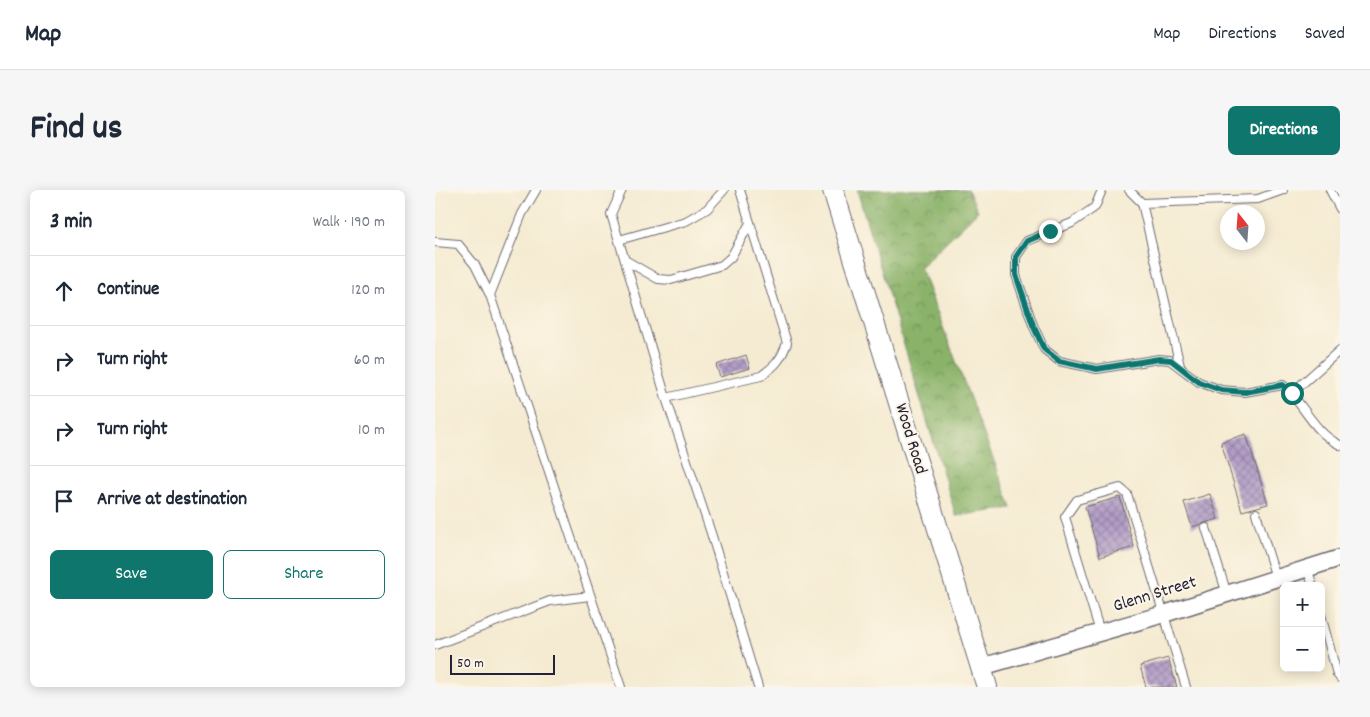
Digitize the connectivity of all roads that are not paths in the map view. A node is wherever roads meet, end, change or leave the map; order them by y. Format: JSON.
{"nodes":[{"id":1,"x":536,"y":190,"type":"edge"},
{"id":2,"x":622,"y":190,"type":"edge"},
{"id":3,"x":724,"y":190,"type":"edge"},
{"id":4,"x":740,"y":190,"type":"edge"},
{"id":5,"x":833,"y":190,"type":"edge"},
{"id":6,"x":1102,"y":190,"type":"edge"},
{"id":7,"x":1129,"y":190,"type":"edge"},
{"id":8,"x":1283,"y":190,"type":"edge"},
{"id":9,"x":1330,"y":190,"type":"edge"},
{"id":10,"x":1142,"y":203,"type":"junction"},
{"id":11,"x":1340,"y":209,"type":"edge"},
{"id":12,"x":750,"y":223,"type":"junction"},
{"id":13,"x":619,"y":240,"type":"junction"},
{"id":14,"x":435,"y":242,"type":"edge"},
{"id":15,"x":625,"y":260,"type":"junction"},
{"id":16,"x":491,"y":295,"type":"junction"},
{"id":17,"x":1340,"y":350,"type":"edge"},
{"id":18,"x":1180,"y":366,"type":"junction"},
{"id":19,"x":1292,"y":393,"type":"junction"},
{"id":20,"x":666,"y":398,"type":"junction"},
{"id":21,"x":1340,"y":444,"type":"edge"},
{"id":22,"x":1255,"y":513,"type":"dead end"},
{"id":23,"x":1206,"y":528,"type":"dead end"},
{"id":24,"x":1340,"y":558,"type":"edge"},
{"id":25,"x":1307,"y":568,"type":"junction"},
{"id":26,"x":1276,"y":578,"type":"junction"},
{"id":27,"x":1312,"y":582,"type":"edge"},
{"id":28,"x":1227,"y":594,"type":"junction"},
{"id":29,"x":590,"y":596,"type":"junction"},
{"id":30,"x":1164,"y":614,"type":"junction"},
{"id":31,"x":1324,"y":627,"type":"edge"},
{"id":32,"x":1100,"y":632,"type":"junction"},
{"id":33,"x":435,"y":645,"type":"edge"},
{"id":34,"x":981,"y":667,"type":"junction"},
{"id":35,"x":1340,"y":678,"type":"edge"},
{"id":36,"x":621,"y":687,"type":"edge"},
{"id":37,"x":757,"y":687,"type":"edge"},
{"id":38,"x":987,"y":687,"type":"edge"},
{"id":39,"x":1186,"y":687,"type":"edge"}],
"edges":[{"from":1,"to":16,"type":"lane"},
{"from":2,"to":13,"type":"lane"},
{"from":3,"to":13,"type":"lane"},
{"from":4,"to":12,"type":"lane"},
{"from":5,"to":34,"type":"street","name":"Wood Road"},
{"from":6,"to":18,"type":"lane"},
{"from":7,"to":10,"type":"lane"},
{"from":8,"to":10,"type":"lane"},
{"from":9,"to":11,"type":"lane"},
{"from":10,"to":18,"type":"lane"},
{"from":12,"to":15,"type":"lane"},
{"from":12,"to":20,"type":"lane"},
{"from":13,"to":15,"type":"lane"},
{"from":14,"to":16,"type":"lane"},
{"from":15,"to":20,"type":"lane"},
{"from":16,"to":29,"type":"lane"},
{"from":17,"to":19,"type":"lane"},
{"from":18,"to":19,"type":"lane"},
{"from":19,"to":21,"type":"lane"},
{"from":20,"to":37,"type":"lane"},
{"from":22,"to":26,"type":"lane"},
{"from":23,"to":28,"type":"lane"},
{"from":24,"to":25,"type":"street","name":"Glenn Street"},
{"from":25,"to":26,"type":"street","name":"Glenn Street"},
{"from":25,"to":27,"type":"lane"},
{"from":26,"to":28,"type":"street","name":"Glenn Street"},
{"from":28,"to":30,"type":"street","name":"Glenn Street"},
{"from":29,"to":33,"type":"lane"},
{"from":29,"to":36,"type":"lane"},
{"from":30,"to":32,"type":"street","name":"Glenn Street"},
{"from":30,"to":32,"type":"lane"},
{"from":30,"to":39,"type":"lane"},
{"from":31,"to":35,"type":"lane"},
{"from":32,"to":34,"type":"street","name":"Glenn Street"},
{"from":34,"to":38,"type":"street","name":"Wood Road"}]}
